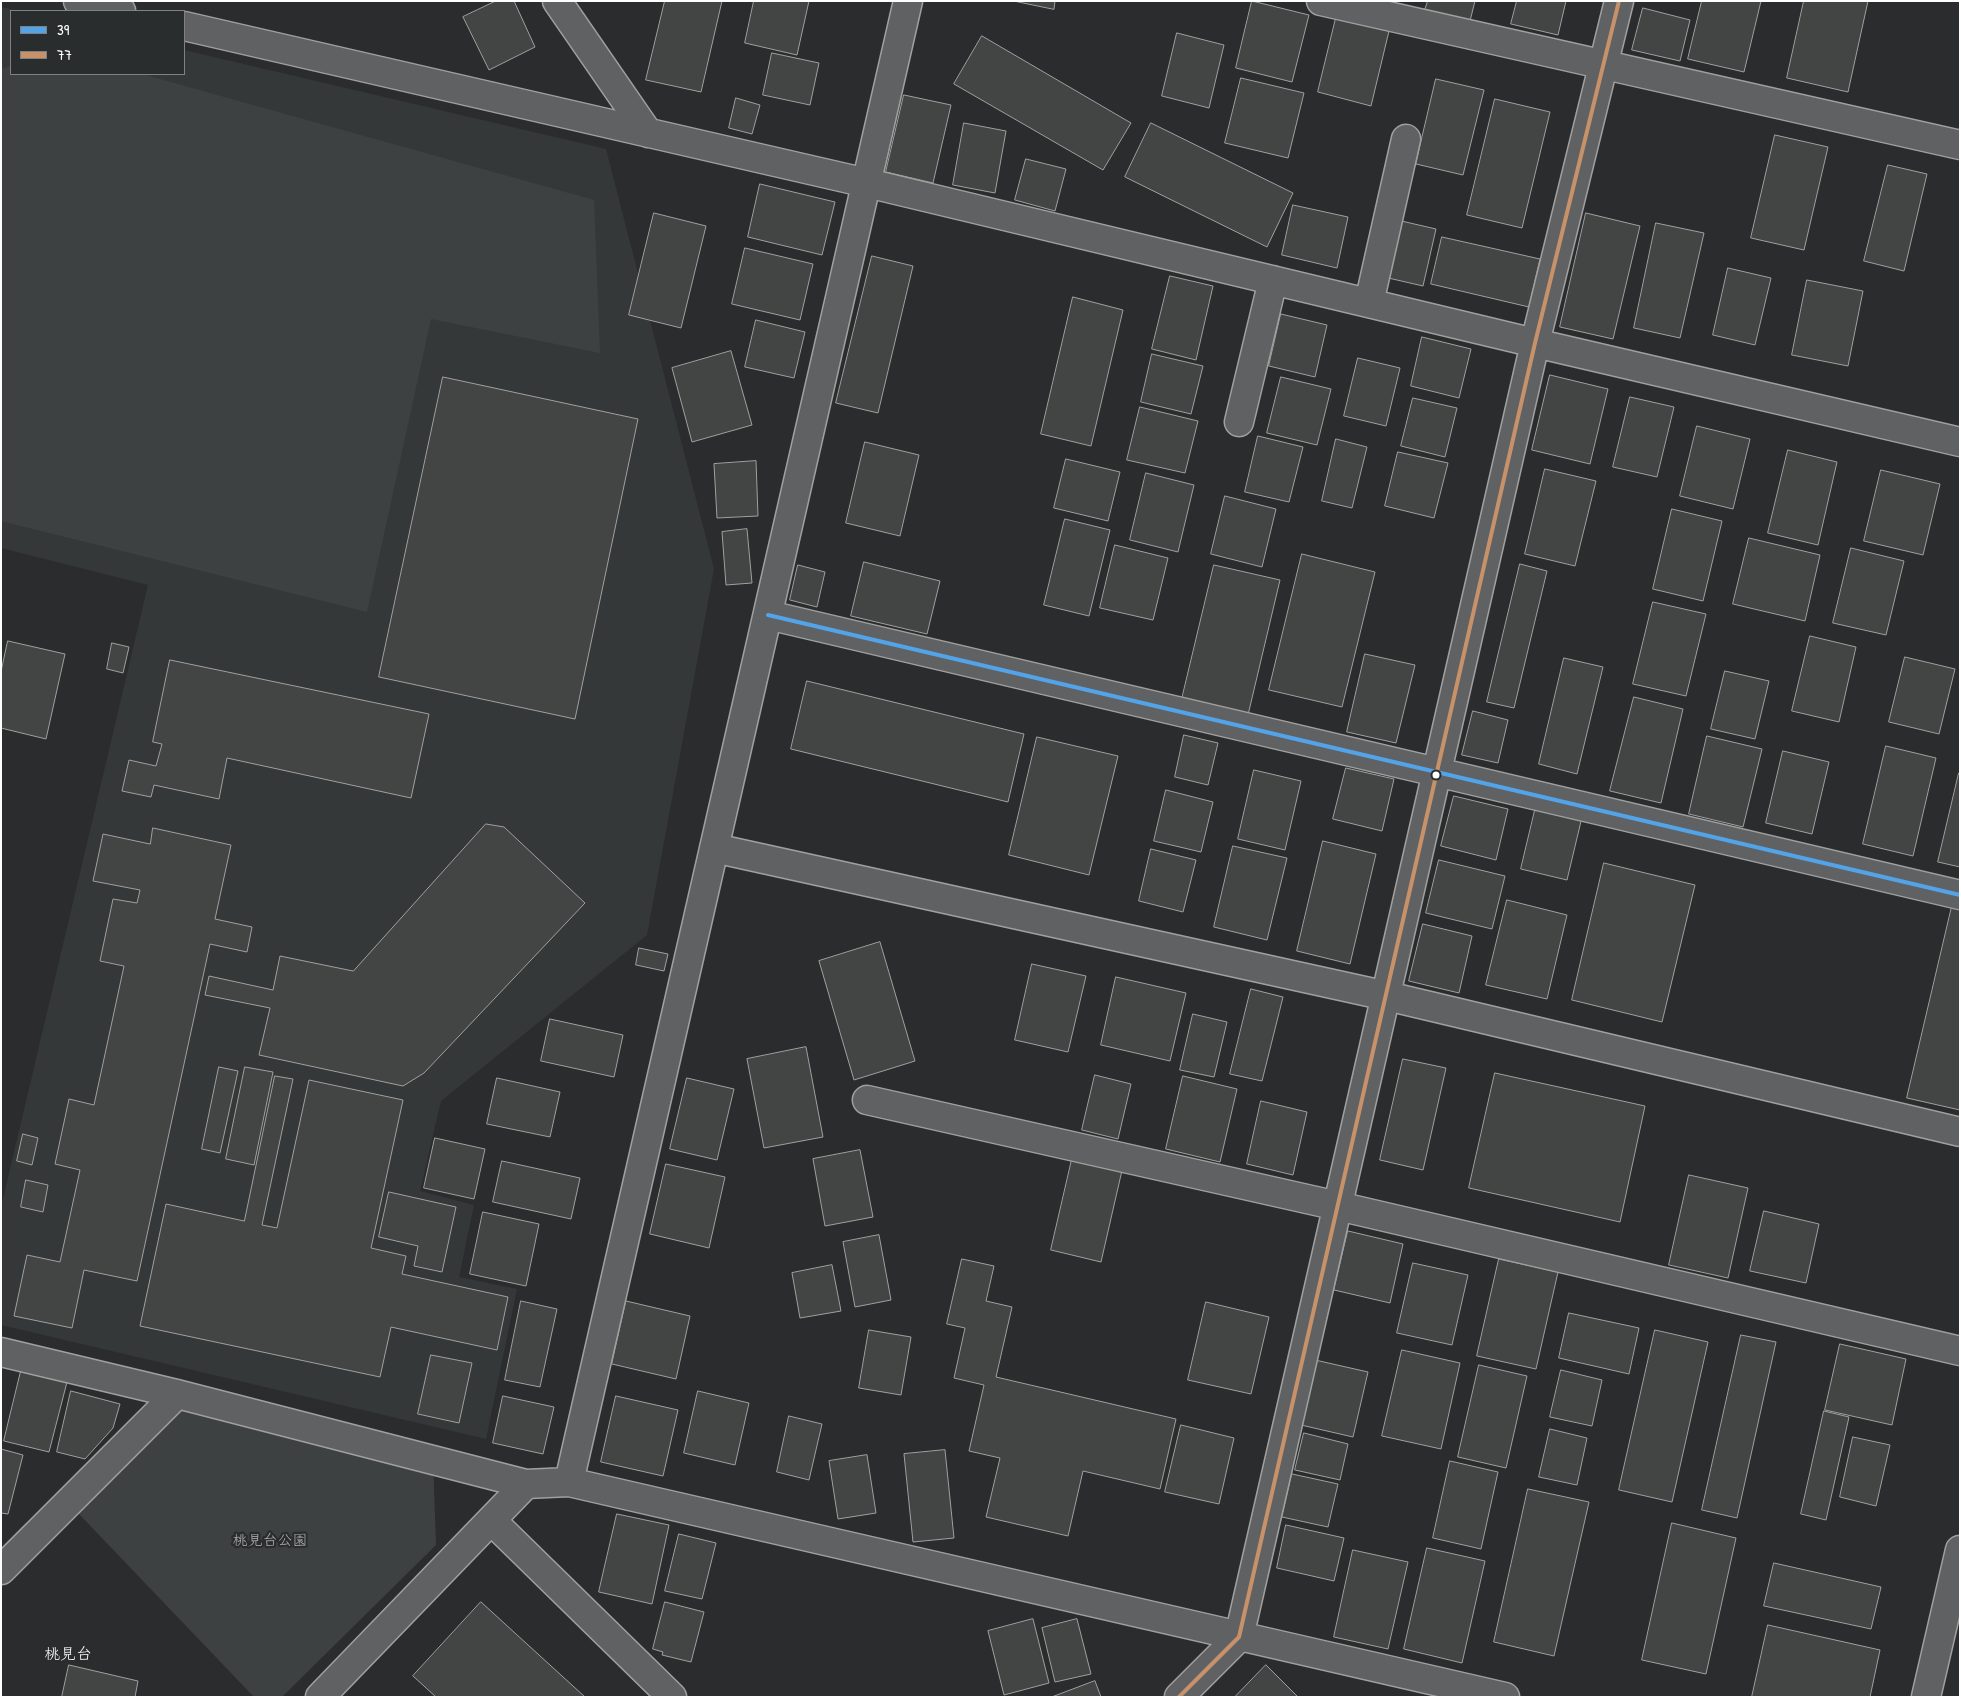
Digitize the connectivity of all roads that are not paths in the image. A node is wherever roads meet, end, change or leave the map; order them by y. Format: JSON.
{"nodes":[{"id":1,"x":78,"y":1,"type":"edge"},
{"id":2,"x":557,"y":1,"type":"edge"},
{"id":3,"x":908,"y":1,"type":"edge"},
{"id":4,"x":1321,"y":1,"type":"edge"},
{"id":5,"x":1619,"y":1,"type":"edge"},
{"id":6,"x":117,"y":10,"type":"edge"},
{"id":7,"x":185,"y":26,"type":"edge"},
{"id":8,"x":1604,"y":65,"type":"junction"},
{"id":9,"x":648,"y":132,"type":"junction"},
{"id":10,"x":1406,"y":139,"type":"dead end"},
{"id":11,"x":1960,"y":145,"type":"edge"},
{"id":12,"x":867,"y":183,"type":"junction"},
{"id":13,"x":1273,"y":280,"type":"junction"},
{"id":14,"x":1369,"y":303,"type":"junction"},
{"id":15,"x":1536,"y":343,"type":"junction"},
{"id":16,"x":1239,"y":422,"type":"dead end"},
{"id":17,"x":1960,"y":442,"type":"edge"},
{"id":18,"x":768,"y":615,"type":"junction"},
{"id":19,"x":1438,"y":772,"type":"junction"},
{"id":20,"x":714,"y":848,"type":"junction"},
{"id":21,"x":1960,"y":895,"type":"edge"},
{"id":22,"x":1387,"y":996,"type":"junction"},
{"id":23,"x":867,"y":1100,"type":"dead end"},
{"id":24,"x":1960,"y":1132,"type":"edge"},
{"id":25,"x":1338,"y":1206,"type":"junction"},
{"id":26,"x":1960,"y":1351,"type":"edge"},
{"id":27,"x":1,"y":1352,"type":"edge"},
{"id":28,"x":177,"y":1394,"type":"junction"},
{"id":29,"x":569,"y":1482,"type":"junction"},
{"id":30,"x":526,"y":1484,"type":"junction"},
{"id":31,"x":491,"y":1520,"type":"junction"},
{"id":32,"x":1960,"y":1550,"type":"edge"},
{"id":33,"x":1,"y":1570,"type":"edge"},
{"id":34,"x":1239,"y":1637,"type":"junction"},
{"id":35,"x":320,"y":1697,"type":"edge"},
{"id":36,"x":672,"y":1697,"type":"edge"},
{"id":37,"x":1179,"y":1697,"type":"edge"},
{"id":38,"x":1505,"y":1697,"type":"edge"},
{"id":39,"x":1926,"y":1697,"type":"edge"}],
"edges":[{"from":1,"to":6,"type":"street"},
{"from":2,"to":9,"type":"street"},
{"from":3,"to":12,"type":"street"},
{"from":4,"to":8,"type":"street"},
{"from":5,"to":8,"type":"street"},
{"from":7,"to":9,"type":"street"},
{"from":8,"to":11,"type":"street"},
{"from":8,"to":15,"type":"street"},
{"from":9,"to":12,"type":"street"},
{"from":10,"to":14,"type":"street"},
{"from":12,"to":13,"type":"street"},
{"from":12,"to":18,"type":"street"},
{"from":13,"to":14,"type":"street"},
{"from":13,"to":16,"type":"street"},
{"from":14,"to":15,"type":"street"},
{"from":15,"to":17,"type":"street"},
{"from":15,"to":19,"type":"street"},
{"from":18,"to":19,"type":"street"},
{"from":18,"to":20,"type":"street"},
{"from":19,"to":21,"type":"street"},
{"from":19,"to":22,"type":"street"},
{"from":20,"to":22,"type":"street"},
{"from":20,"to":29,"type":"street"},
{"from":22,"to":24,"type":"street"},
{"from":22,"to":25,"type":"street"},
{"from":23,"to":25,"type":"street"},
{"from":25,"to":26,"type":"street"},
{"from":25,"to":34,"type":"street"},
{"from":27,"to":28,"type":"street"},
{"from":28,"to":30,"type":"street"},
{"from":28,"to":33,"type":"street"},
{"from":29,"to":30,"type":"street"},
{"from":29,"to":34,"type":"street"},
{"from":30,"to":31,"type":"street"},
{"from":31,"to":35,"type":"street"},
{"from":31,"to":36,"type":"street"},
{"from":32,"to":39,"type":"street"},
{"from":34,"to":37,"type":"street"},
{"from":34,"to":38,"type":"street"}]}
